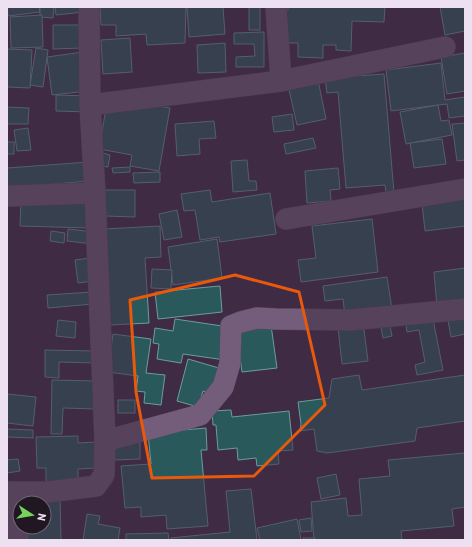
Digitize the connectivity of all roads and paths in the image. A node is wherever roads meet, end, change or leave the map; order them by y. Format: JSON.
{"nodes":[{"id":1,"x":89,"y":7,"type":"edge"},
{"id":2,"x":276,"y":7,"type":"edge"},
{"id":3,"x":445,"y":47,"type":"dead end"},
{"id":4,"x":281,"y":81,"type":"junction"},
{"id":5,"x":90,"y":105,"type":"junction"},
{"id":6,"x":465,"y":189,"type":"edge"},
{"id":7,"x":95,"y":193,"type":"junction"},
{"id":8,"x":7,"y":196,"type":"edge"},
{"id":9,"x":286,"y":219,"type":"dead end"},
{"id":10,"x":465,"y":309,"type":"edge"},
{"id":11,"x":105,"y":441,"type":"junction"},
{"id":12,"x":8,"y":492,"type":"edge"},
{"id":13,"x":18,"y":540,"type":"edge"}],
"edges":[{"from":1,"to":5,"type":"street"},
{"from":2,"to":4,"type":"street"},
{"from":3,"to":4,"type":"street"},
{"from":4,"to":5,"type":"street"},
{"from":5,"to":7,"type":"street"},
{"from":6,"to":9,"type":"street"},
{"from":7,"to":8,"type":"street"},
{"from":7,"to":11,"type":"street"},
{"from":10,"to":11,"type":"street"},
{"from":11,"to":12,"type":"street"},
{"from":12,"to":13,"type":"street"}]}
